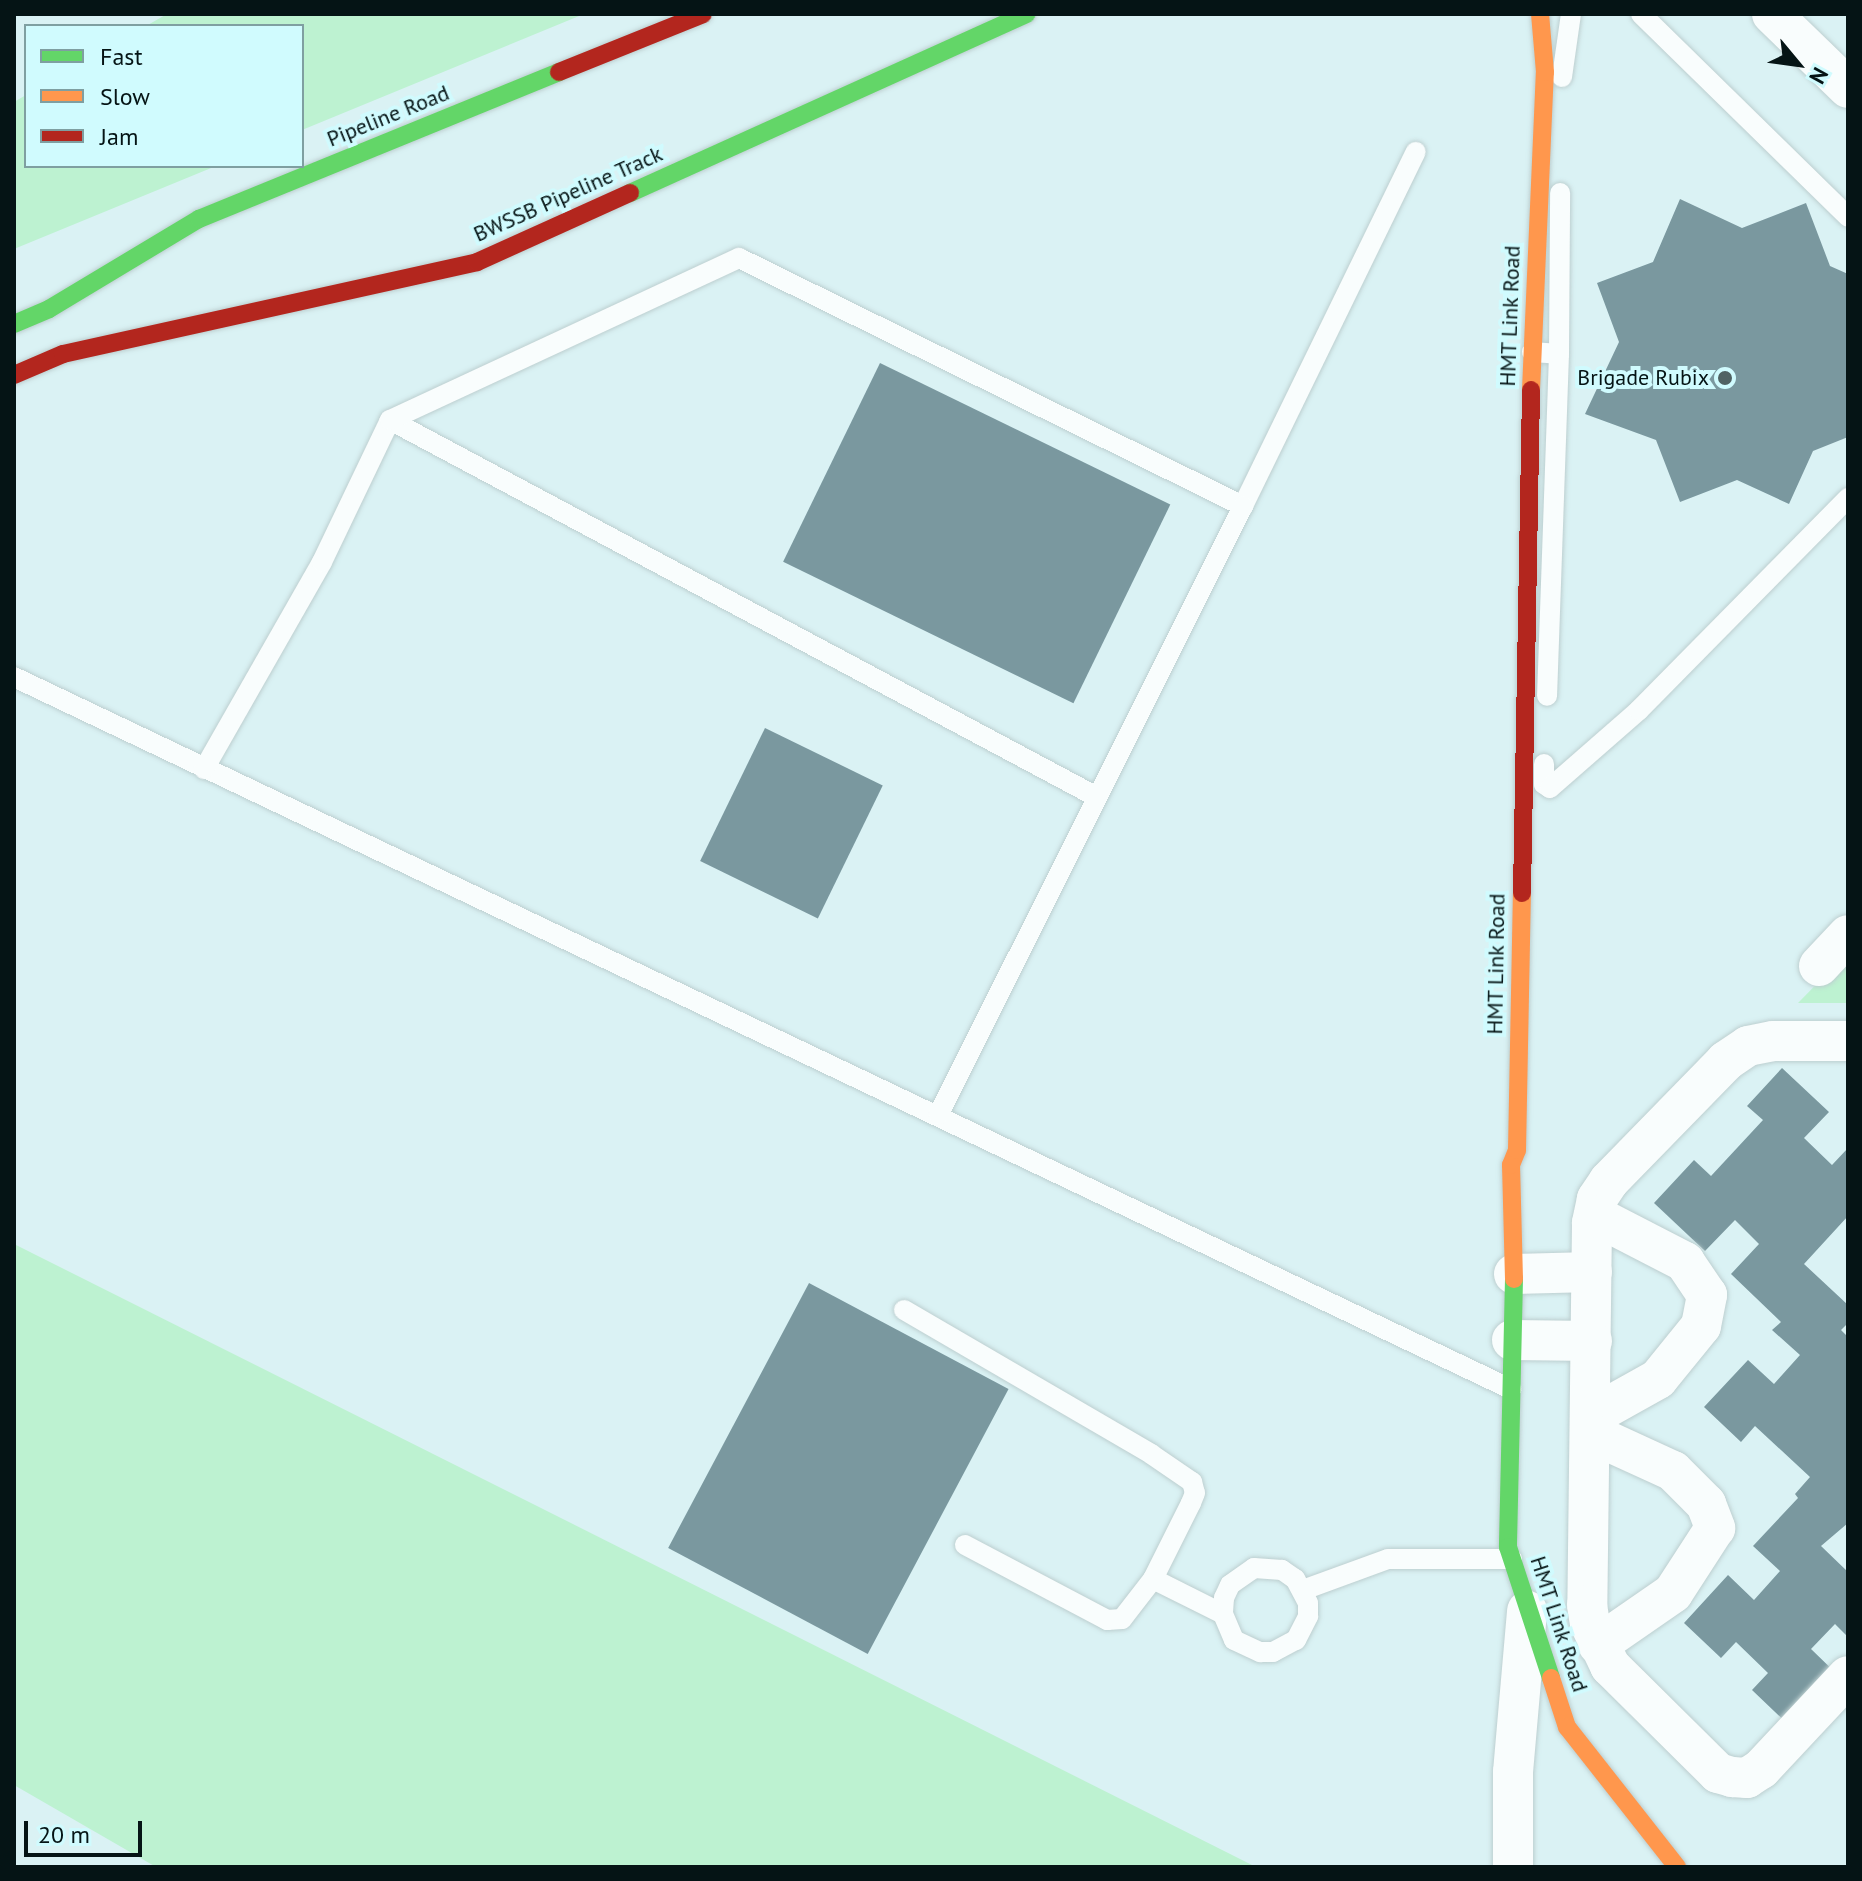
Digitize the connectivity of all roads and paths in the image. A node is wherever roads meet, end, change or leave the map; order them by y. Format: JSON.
{"nodes":[{"id":1,"x":703,"y":14,"type":"edge"},
{"id":2,"x":1026,"y":14,"type":"edge"},
{"id":3,"x":1540,"y":14,"type":"edge"},
{"id":4,"x":1571,"y":14,"type":"edge"},
{"id":5,"x":1641,"y":14,"type":"edge"},
{"id":6,"x":1772,"y":14,"type":"edge"},
{"id":7,"x":1848,"y":88,"type":"edge"},
{"id":8,"x":1416,"y":152,"type":"dead end"},
{"id":9,"x":1848,"y":217,"type":"edge"},
{"id":10,"x":14,"y":324,"type":"edge"},
{"id":11,"x":1532,"y":352,"type":"junction"},
{"id":12,"x":1559,"y":354,"type":"junction"},
{"id":13,"x":14,"y":375,"type":"edge"},
{"id":14,"x":390,"y":420,"type":"junction"},
{"id":15,"x":1529,"y":472,"type":"junction"},
{"id":16,"x":1555,"y":472,"type":"junction"},
{"id":17,"x":1848,"y":498,"type":"edge"},
{"id":18,"x":1243,"y":506,"type":"junction"},
{"id":19,"x":14,"y":677,"type":"edge"},
{"id":20,"x":204,"y":769,"type":"junction"},
{"id":21,"x":1097,"y":797,"type":"junction"},
{"id":22,"x":1848,"y":935,"type":"edge"},
{"id":23,"x":1819,"y":966,"type":"dead end"},
{"id":24,"x":1848,"y":1041,"type":"edge"},
{"id":25,"x":939,"y":1114,"type":"junction"},
{"id":26,"x":1594,"y":1215,"type":"junction"},
{"id":27,"x":1592,"y":1272,"type":"junction"},
{"id":28,"x":1514,"y":1274,"type":"junction"},
{"id":29,"x":904,"y":1310,"type":"dead end"},
{"id":30,"x":1512,"y":1340,"type":"junction"},
{"id":31,"x":1592,"y":1341,"type":"junction"},
{"id":32,"x":1511,"y":1389,"type":"junction"},
{"id":33,"x":1590,"y":1425,"type":"junction"},
{"id":34,"x":965,"y":1545,"type":"dead end"},
{"id":35,"x":1512,"y":1559,"type":"junction"},
{"id":36,"x":1153,"y":1579,"type":"junction"},
{"id":37,"x":1303,"y":1590,"type":"junction"},
{"id":38,"x":1528,"y":1607,"type":"junction"},
{"id":39,"x":1223,"y":1614,"type":"junction"},
{"id":40,"x":1598,"y":1645,"type":"junction"},
{"id":41,"x":1848,"y":1676,"type":"edge"},
{"id":42,"x":1513,"y":1867,"type":"edge"},
{"id":43,"x":1677,"y":1867,"type":"edge"}],
"edges":[{"from":1,"to":10,"type":"street","name":"Pipeline Road"},
{"from":2,"to":13,"type":"street","name":"BWSSB Pipeline Track"},
{"from":3,"to":11,"type":"street","name":"HMT Link Road"},
{"from":4,"to":12,"type":"lane"},
{"from":5,"to":9,"type":"lane"},
{"from":6,"to":7,"type":"street"},
{"from":8,"to":18,"type":"lane"},
{"from":11,"to":12,"type":"lane"},
{"from":11,"to":15,"type":"street","name":"HMT Link Road"},
{"from":12,"to":16,"type":"lane"},
{"from":14,"to":18,"type":"lane"},
{"from":14,"to":20,"type":"lane"},
{"from":14,"to":21,"type":"lane"},
{"from":15,"to":16,"type":"lane"},
{"from":15,"to":28,"type":"street","name":"HMT Link Road"},
{"from":16,"to":17,"type":"lane"},
{"from":18,"to":21,"type":"lane"},
{"from":19,"to":20,"type":"lane"},
{"from":20,"to":25,"type":"lane"},
{"from":21,"to":25,"type":"lane"},
{"from":22,"to":23,"type":"street"},
{"from":24,"to":26,"type":"street"},
{"from":25,"to":32,"type":"lane"},
{"from":26,"to":27,"type":"street"},
{"from":26,"to":33,"type":"street"},
{"from":27,"to":28,"type":"street"},
{"from":27,"to":31,"type":"street"},
{"from":28,"to":30,"type":"street","name":"HMT Link Road"},
{"from":29,"to":36,"type":"lane"},
{"from":30,"to":31,"type":"street"},
{"from":30,"to":32,"type":"street","name":"HMT Link Road"},
{"from":31,"to":33,"type":"street"},
{"from":32,"to":35,"type":"street","name":"HMT Link Road"},
{"from":33,"to":40,"type":"street"},
{"from":33,"to":40,"type":"street"},
{"from":34,"to":36,"type":"lane"},
{"from":35,"to":37,"type":"lane"},
{"from":35,"to":38,"type":"street","name":"HMT Link Road"},
{"from":36,"to":39,"type":"lane"},
{"from":37,"to":39,"type":"lane"},
{"from":37,"to":39,"type":"lane"},
{"from":38,"to":42,"type":"street"},
{"from":38,"to":43,"type":"street","name":"HMT Link Road"},
{"from":40,"to":41,"type":"street"}]}
